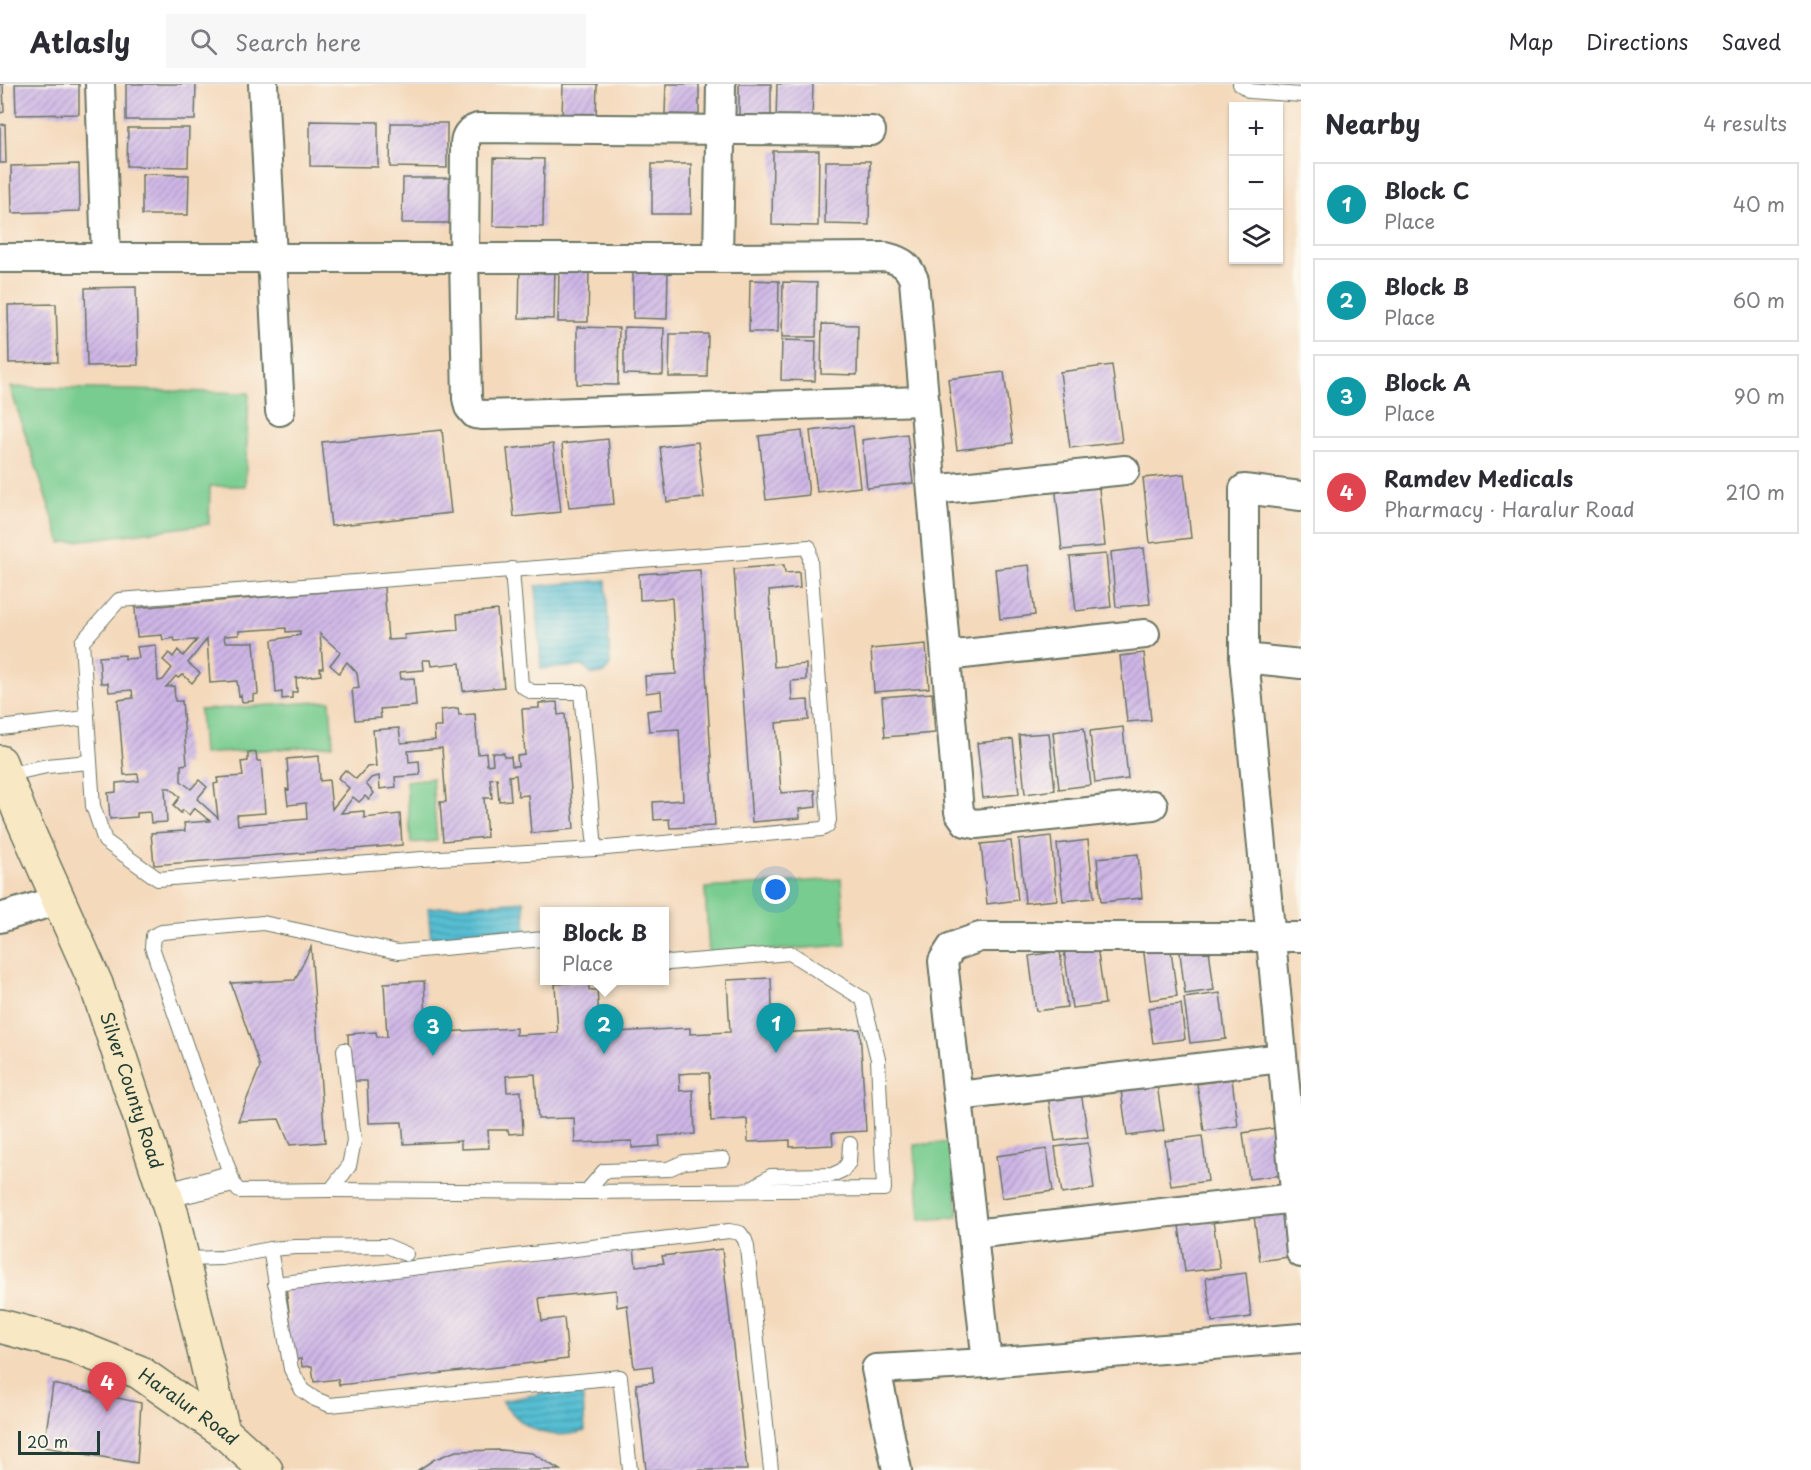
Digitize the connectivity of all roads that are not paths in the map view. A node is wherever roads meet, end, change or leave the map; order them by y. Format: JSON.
{"nodes":[{"id":1,"x":100,"y":84,"type":"edge"},
{"id":2,"x":263,"y":84,"type":"edge"},
{"id":3,"x":722,"y":84,"type":"edge"},
{"id":4,"x":1240,"y":84,"type":"edge"},
{"id":5,"x":1301,"y":95,"type":"edge"},
{"id":6,"x":721,"y":131,"type":"junction"},
{"id":7,"x":871,"y":131,"type":"dead end"},
{"id":8,"x":0,"y":258,"type":"edge"},
{"id":9,"x":106,"y":258,"type":"junction"},
{"id":10,"x":272,"y":258,"type":"junction"},
{"id":11,"x":464,"y":258,"type":"junction"},
{"id":12,"x":718,"y":258,"type":"junction"},
{"id":13,"x":923,"y":401,"type":"junction"},
{"id":14,"x":280,"y":411,"type":"dead end"},
{"id":15,"x":1125,"y":470,"type":"dead end"},
{"id":16,"x":932,"y":490,"type":"junction"},
{"id":17,"x":1301,"y":496,"type":"edge"},
{"id":18,"x":513,"y":569,"type":"junction"},
{"id":19,"x":1145,"y":634,"type":"dead end"},
{"id":20,"x":946,"y":656,"type":"junction"},
{"id":21,"x":1244,"y":658,"type":"junction"},
{"id":22,"x":1301,"y":664,"type":"edge"},
{"id":23,"x":86,"y":718,"type":"junction"},
{"id":24,"x":0,"y":728,"type":"edge"},
{"id":25,"x":89,"y":762,"type":"junction"},
{"id":26,"x":3,"y":769,"type":"edge"},
{"id":27,"x":1153,"y":805,"type":"dead end"},
{"id":28,"x":595,"y":849,"type":"junction"},
{"id":29,"x":58,"y":900,"type":"junction"},
{"id":30,"x":0,"y":918,"type":"edge"},
{"id":31,"x":1270,"y":937,"type":"junction"},
{"id":32,"x":1301,"y":937,"type":"edge"},
{"id":33,"x":540,"y":939,"type":"edge"},
{"id":34,"x":669,"y":963,"type":"edge"},
{"id":35,"x":344,"y":1050,"type":"dead end"},
{"id":36,"x":1282,"y":1058,"type":"junction"},
{"id":37,"x":958,"y":1096,"type":"junction"},
{"id":38,"x":850,"y":1144,"type":"dead end"},
{"id":39,"x":723,"y":1159,"type":"dead end"},
{"id":40,"x":232,"y":1179,"type":"junction"},
{"id":41,"x":331,"y":1190,"type":"junction"},
{"id":42,"x":749,"y":1190,"type":"junction"},
{"id":43,"x":586,"y":1192,"type":"junction"},
{"id":44,"x":166,"y":1195,"type":"junction"},
{"id":45,"x":1296,"y":1198,"type":"junction"},
{"id":46,"x":973,"y":1234,"type":"junction"},
{"id":47,"x":270,"y":1249,"type":"junction"},
{"id":48,"x":1301,"y":1253,"type":"edge"},
{"id":49,"x":406,"y":1254,"type":"dead end"},
{"id":50,"x":183,"y":1259,"type":"junction"},
{"id":51,"x":275,"y":1284,"type":"junction"},
{"id":52,"x":0,"y":1326,"type":"edge"},
{"id":53,"x":1301,"y":1338,"type":"edge"},
{"id":54,"x":987,"y":1363,"type":"junction"},
{"id":55,"x":224,"y":1431,"type":"junction"},
{"id":56,"x":266,"y":1470,"type":"edge"},
{"id":57,"x":630,"y":1470,"type":"edge"},
{"id":58,"x":771,"y":1470,"type":"edge"},
{"id":59,"x":897,"y":1470,"type":"edge"}],
"edges":[{"from":1,"to":9,"type":"street"},
{"from":2,"to":10,"type":"street"},
{"from":3,"to":6,"type":"street"},
{"from":4,"to":5,"type":"lane"},
{"from":6,"to":7,"type":"street"},
{"from":6,"to":11,"type":"street"},
{"from":6,"to":12,"type":"street"},
{"from":8,"to":9,"type":"street"},
{"from":9,"to":10,"type":"street"},
{"from":10,"to":11,"type":"street"},
{"from":10,"to":14,"type":"street"},
{"from":11,"to":12,"type":"street"},
{"from":11,"to":13,"type":"street"},
{"from":12,"to":13,"type":"street"},
{"from":13,"to":16,"type":"street"},
{"from":15,"to":16,"type":"street"},
{"from":16,"to":20,"type":"street"},
{"from":17,"to":21,"type":"street"},
{"from":18,"to":23,"type":"lane"},
{"from":18,"to":28,"type":"lane"},
{"from":18,"to":28,"type":"lane"},
{"from":19,"to":20,"type":"street"},
{"from":20,"to":27,"type":"street"},
{"from":21,"to":22,"type":"street"},
{"from":21,"to":31,"type":"street"},
{"from":23,"to":24,"type":"lane"},
{"from":23,"to":25,"type":"lane"},
{"from":25,"to":26,"type":"lane"},
{"from":25,"to":28,"type":"lane"},
{"from":26,"to":29,"type":"street","name":"Silver County Road"},
{"from":29,"to":30,"type":"street"},
{"from":29,"to":44,"type":"street","name":"Silver County Road"},
{"from":31,"to":32,"type":"street"},
{"from":31,"to":36,"type":"street"},
{"from":31,"to":37,"type":"street"},
{"from":33,"to":40,"type":"lane"},
{"from":34,"to":42,"type":"lane"},
{"from":35,"to":41,"type":"lane"},
{"from":36,"to":37,"type":"street"},
{"from":36,"to":45,"type":"street"},
{"from":37,"to":46,"type":"street"},
{"from":38,"to":42,"type":"lane"},
{"from":39,"to":43,"type":"lane"},
{"from":40,"to":41,"type":"lane"},
{"from":40,"to":44,"type":"lane"},
{"from":41,"to":43,"type":"lane"},
{"from":42,"to":43,"type":"lane"},
{"from":44,"to":50,"type":"street","name":"Silver County Road"},
{"from":45,"to":46,"type":"street"},
{"from":45,"to":48,"type":"street"},
{"from":46,"to":54,"type":"street"},
{"from":47,"to":49,"type":"lane"},
{"from":47,"to":50,"type":"lane"},
{"from":47,"to":51,"type":"lane"},
{"from":50,"to":55,"type":"street","name":"Silver County Road"},
{"from":51,"to":57,"type":"lane"},
{"from":51,"to":58,"type":"lane"},
{"from":52,"to":55,"type":"street","name":"Haralur Road"},
{"from":53,"to":54,"type":"street"},
{"from":54,"to":59,"type":"street"},
{"from":55,"to":56,"type":"street","name":"Haralur Road"}]}
